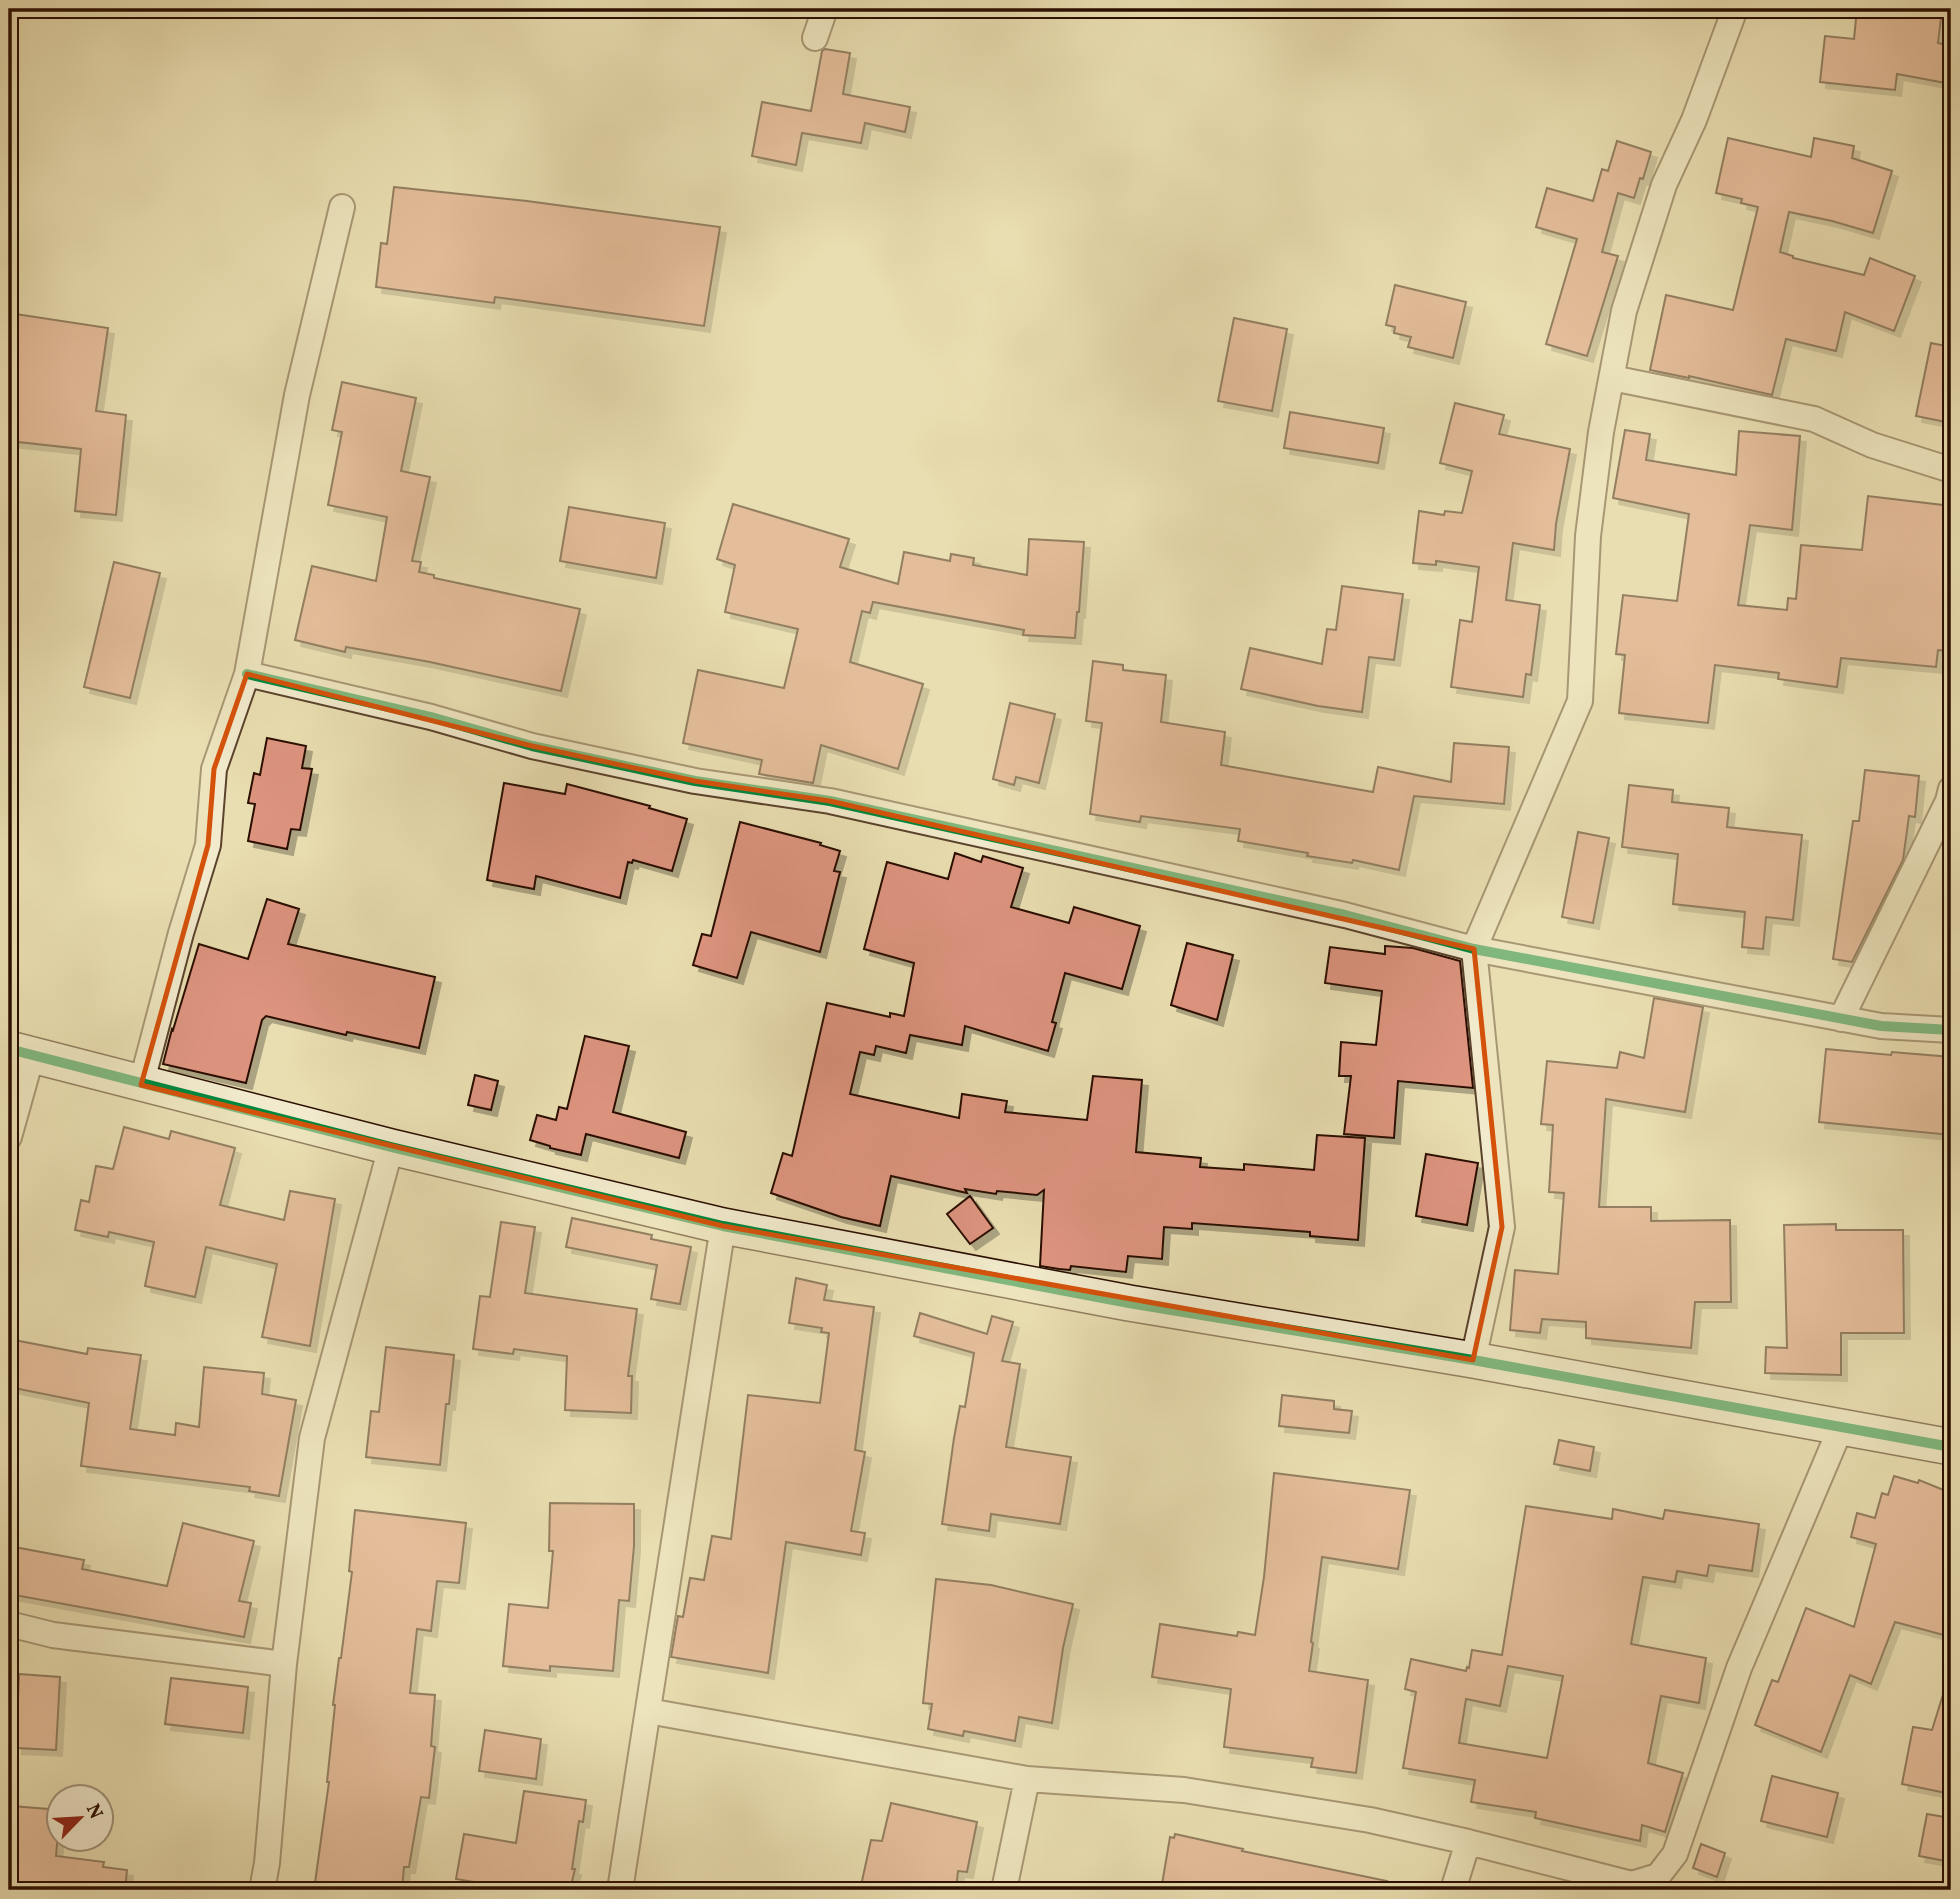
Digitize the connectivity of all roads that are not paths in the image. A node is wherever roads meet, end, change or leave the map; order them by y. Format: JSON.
{"nodes":[{"id":1,"x":825,"y":9,"type":"edge"},
{"id":2,"x":1735,"y":9,"type":"edge"},
{"id":3,"x":815,"y":38,"type":"dead end"},
{"id":4,"x":342,"y":207,"type":"dead end"},
{"id":5,"x":1612,"y":379,"type":"junction"},
{"id":6,"x":1951,"y":470,"type":"edge"},
{"id":7,"x":247,"y":674,"type":"junction"},
{"id":8,"x":1951,"y":789,"type":"edge"},
{"id":9,"x":1474,"y":949,"type":"junction"},
{"id":10,"x":1841,"y":1018,"type":"junction"},
{"id":11,"x":1951,"y":1030,"type":"edge"},
{"id":12,"x":20,"y":1052,"type":"edge"},
{"id":13,"x":141,"y":1085,"type":"junction"},
{"id":14,"x":9,"y":1137,"type":"edge"},
{"id":15,"x":391,"y":1147,"type":"junction"},
{"id":16,"x":723,"y":1226,"type":"junction"},
{"id":17,"x":1473,"y":1360,"type":"junction"},
{"id":18,"x":1841,"y":1427,"type":"junction"},
{"id":19,"x":1951,"y":1447,"type":"edge"},
{"id":20,"x":9,"y":1624,"type":"edge"},
{"id":21,"x":284,"y":1664,"type":"junction"},
{"id":22,"x":648,"y":1711,"type":"junction"},
{"id":23,"x":1027,"y":1779,"type":"junction"},
{"id":24,"x":1468,"y":1842,"type":"junction"},
{"id":25,"x":262,"y":1890,"type":"edge"},
{"id":26,"x":620,"y":1890,"type":"edge"},
{"id":27,"x":1004,"y":1890,"type":"edge"},
{"id":28,"x":1453,"y":1890,"type":"edge"}],
"edges":[{"from":1,"to":3,"type":"street"},
{"from":2,"to":5,"type":"street"},
{"from":4,"to":7,"type":"street"},
{"from":5,"to":6,"type":"street"},
{"from":5,"to":9,"type":"street"},
{"from":7,"to":9,"type":"street"},
{"from":7,"to":13,"type":"street"},
{"from":8,"to":10,"type":"street"},
{"from":9,"to":10,"type":"street"},
{"from":9,"to":17,"type":"street"},
{"from":10,"to":11,"type":"street"},
{"from":12,"to":13,"type":"street"},
{"from":12,"to":14,"type":"street"},
{"from":13,"to":15,"type":"street"},
{"from":15,"to":16,"type":"street"},
{"from":15,"to":21,"type":"street"},
{"from":16,"to":17,"type":"street"},
{"from":16,"to":22,"type":"street"},
{"from":17,"to":18,"type":"street"},
{"from":18,"to":19,"type":"street"},
{"from":18,"to":24,"type":"street"},
{"from":20,"to":21,"type":"street"},
{"from":21,"to":25,"type":"street"},
{"from":22,"to":23,"type":"street"},
{"from":22,"to":26,"type":"street"},
{"from":23,"to":24,"type":"street"},
{"from":23,"to":27,"type":"street"},
{"from":24,"to":28,"type":"street"}]}
